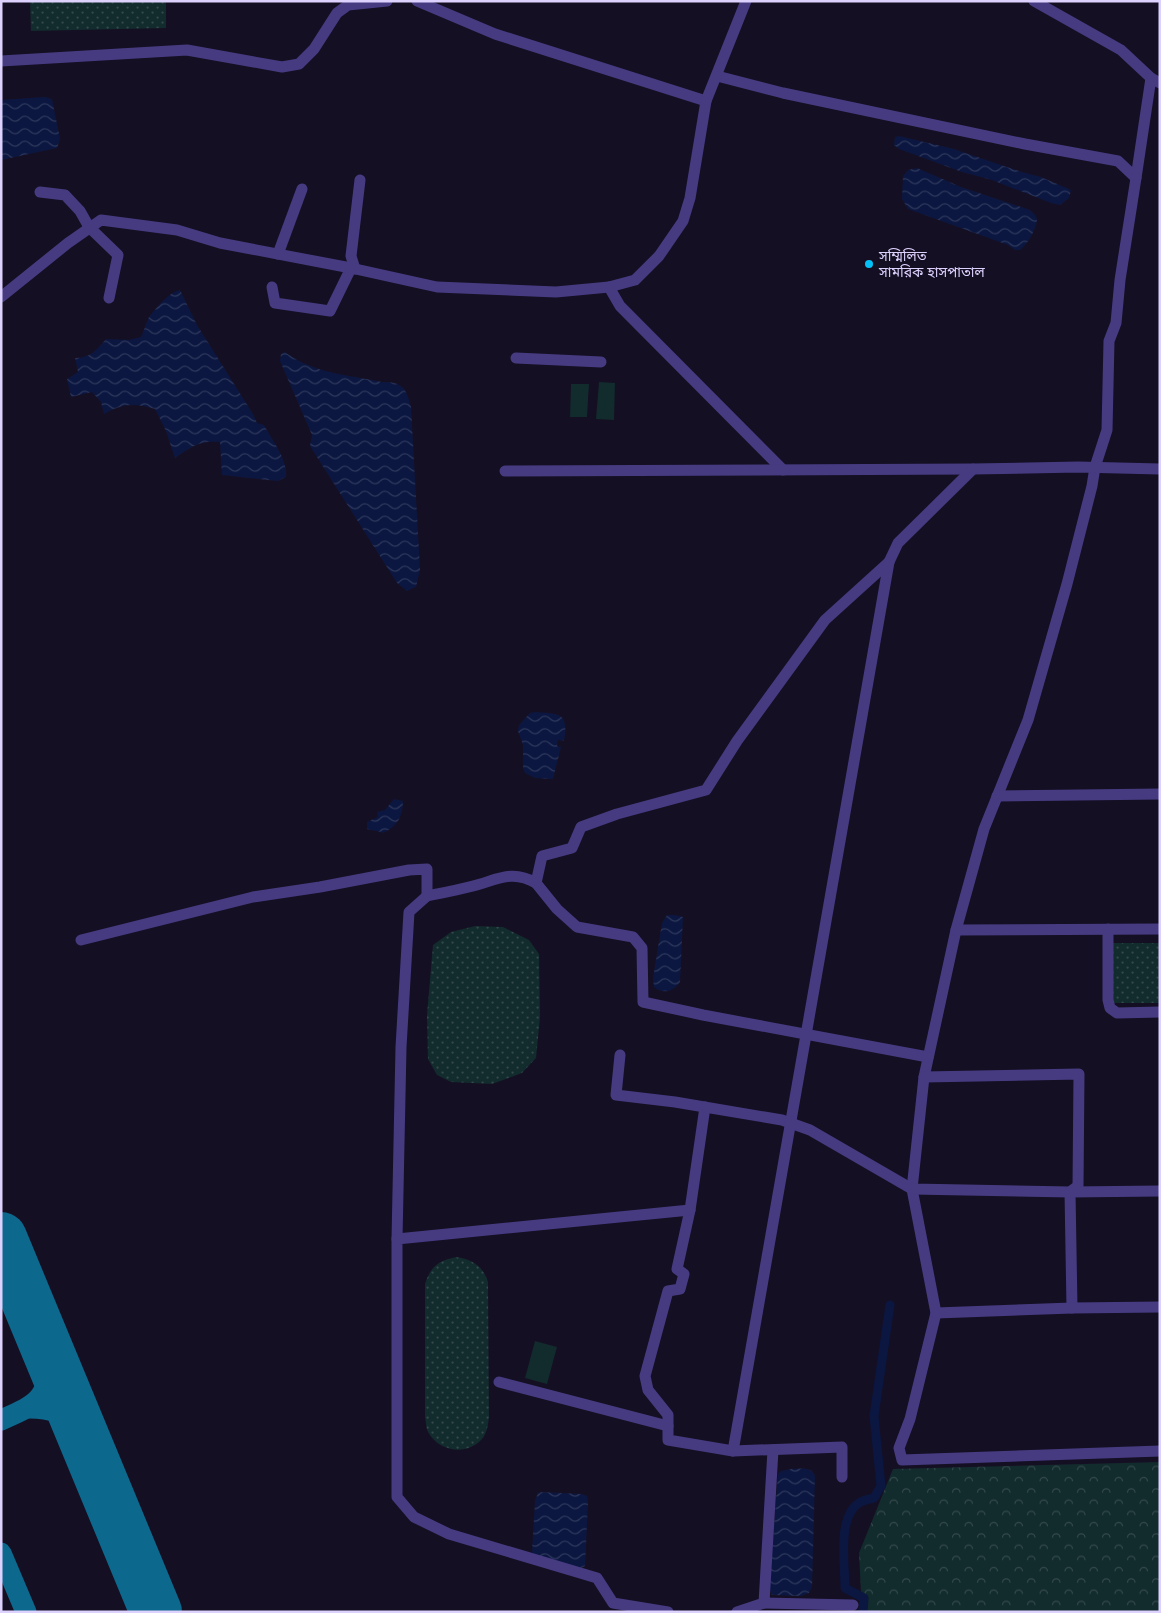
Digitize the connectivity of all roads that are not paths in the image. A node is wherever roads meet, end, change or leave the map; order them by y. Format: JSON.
{"nodes":[{"id":1,"x":387,"y":1,"type":"edge"},
{"id":2,"x":416,"y":1,"type":"edge"},
{"id":3,"x":746,"y":1,"type":"edge"},
{"id":4,"x":1034,"y":1,"type":"edge"},
{"id":5,"x":1,"y":61,"type":"edge"},
{"id":6,"x":717,"y":76,"type":"junction"},
{"id":7,"x":1155,"y":80,"type":"edge"},
{"id":8,"x":706,"y":101,"type":"junction"},
{"id":9,"x":1136,"y":178,"type":"junction"},
{"id":10,"x":360,"y":180,"type":"dead end"},
{"id":11,"x":302,"y":189,"type":"dead end"},
{"id":12,"x":40,"y":192,"type":"dead end"},
{"id":13,"x":89,"y":227,"type":"junction"},
{"id":14,"x":278,"y":254,"type":"junction"},
{"id":15,"x":353,"y":268,"type":"junction"},
{"id":16,"x":272,"y":287,"type":"dead end"},
{"id":17,"x":609,"y":287,"type":"junction"},
{"id":18,"x":1,"y":297,"type":"edge"},
{"id":19,"x":109,"y":298,"type":"dead end"},
{"id":20,"x":516,"y":358,"type":"dead end"},
{"id":21,"x":601,"y":362,"type":"dead end"},
{"id":22,"x":1095,"y":468,"type":"junction"},
{"id":23,"x":973,"y":469,"type":"junction"},
{"id":24,"x":1160,"y":469,"type":"edge"},
{"id":25,"x":783,"y":470,"type":"junction"},
{"id":26,"x":506,"y":471,"type":"dead end"},
{"id":27,"x":889,"y":562,"type":"junction"},
{"id":28,"x":1160,"y":794,"type":"edge"},
{"id":29,"x":997,"y":796,"type":"junction"},
{"id":30,"x":536,"y":883,"type":"junction"},
{"id":31,"x":427,"y":896,"type":"junction"},
{"id":32,"x":1108,"y":929,"type":"junction"},
{"id":33,"x":1160,"y":929,"type":"edge"},
{"id":34,"x":956,"y":930,"type":"junction"},
{"id":35,"x":81,"y":940,"type":"dead end"},
{"id":36,"x":1160,"y":1012,"type":"edge"},
{"id":37,"x":806,"y":1034,"type":"junction"},
{"id":38,"x":620,"y":1055,"type":"dead end"},
{"id":39,"x":928,"y":1057,"type":"junction"},
{"id":40,"x":924,"y":1077,"type":"junction"},
{"id":41,"x":705,"y":1107,"type":"junction"},
{"id":42,"x":912,"y":1189,"type":"junction"},
{"id":43,"x":1160,"y":1191,"type":"edge"},
{"id":44,"x":1070,"y":1192,"type":"junction"},
{"id":45,"x":690,"y":1210,"type":"junction"},
{"id":46,"x":397,"y":1239,"type":"junction"},
{"id":47,"x":1160,"y":1307,"type":"edge"},
{"id":48,"x":1072,"y":1308,"type":"junction"},
{"id":49,"x":936,"y":1313,"type":"junction"},
{"id":50,"x":499,"y":1382,"type":"dead end"},
{"id":51,"x":668,"y":1426,"type":"junction"},
{"id":52,"x":773,"y":1450,"type":"junction"},
{"id":53,"x":733,"y":1451,"type":"junction"},
{"id":54,"x":1160,"y":1451,"type":"edge"},
{"id":55,"x":842,"y":1477,"type":"dead end"},
{"id":56,"x":764,"y":1603,"type":"junction"},
{"id":57,"x":853,"y":1605,"type":"dead end"},
{"id":58,"x":668,"y":1612,"type":"edge"},
{"id":59,"x":737,"y":1612,"type":"edge"}],
"edges":[{"from":1,"to":5,"type":"street"},
{"from":2,"to":8,"type":"street"},
{"from":3,"to":6,"type":"street"},
{"from":4,"to":7,"type":"street"},
{"from":6,"to":8,"type":"street"},
{"from":6,"to":9,"type":"street"},
{"from":7,"to":9,"type":"street"},
{"from":8,"to":17,"type":"street"},
{"from":9,"to":22,"type":"street"},
{"from":10,"to":15,"type":"street"},
{"from":11,"to":14,"type":"street"},
{"from":12,"to":13,"type":"street"},
{"from":13,"to":14,"type":"street"},
{"from":13,"to":18,"type":"street"},
{"from":13,"to":19,"type":"street"},
{"from":14,"to":15,"type":"street"},
{"from":15,"to":16,"type":"street"},
{"from":15,"to":17,"type":"street"},
{"from":17,"to":25,"type":"street"},
{"from":20,"to":21,"type":"street"},
{"from":22,"to":23,"type":"street"},
{"from":22,"to":24,"type":"street"},
{"from":22,"to":29,"type":"street"},
{"from":23,"to":25,"type":"street"},
{"from":23,"to":27,"type":"street"},
{"from":25,"to":26,"type":"street"},
{"from":27,"to":30,"type":"street"},
{"from":27,"to":37,"type":"street"},
{"from":28,"to":29,"type":"street"},
{"from":29,"to":34,"type":"street"},
{"from":30,"to":31,"type":"street"},
{"from":30,"to":37,"type":"street"},
{"from":31,"to":35,"type":"street"},
{"from":31,"to":46,"type":"street"},
{"from":32,"to":33,"type":"street"},
{"from":32,"to":34,"type":"street"},
{"from":32,"to":36,"type":"street"},
{"from":34,"to":39,"type":"street"},
{"from":37,"to":39,"type":"street"},
{"from":37,"to":53,"type":"street"},
{"from":38,"to":41,"type":"street"},
{"from":39,"to":40,"type":"street"},
{"from":40,"to":42,"type":"street"},
{"from":40,"to":44,"type":"street"},
{"from":41,"to":42,"type":"street"},
{"from":41,"to":45,"type":"street"},
{"from":42,"to":44,"type":"street"},
{"from":42,"to":49,"type":"street"},
{"from":43,"to":44,"type":"street"},
{"from":44,"to":48,"type":"street"},
{"from":45,"to":46,"type":"street"},
{"from":45,"to":51,"type":"street"},
{"from":46,"to":58,"type":"street"},
{"from":47,"to":48,"type":"street"},
{"from":48,"to":49,"type":"street"},
{"from":49,"to":54,"type":"street"},
{"from":50,"to":51,"type":"street"},
{"from":51,"to":53,"type":"street"},
{"from":52,"to":53,"type":"street"},
{"from":52,"to":55,"type":"street"},
{"from":52,"to":56,"type":"street"},
{"from":56,"to":57,"type":"street"},
{"from":56,"to":59,"type":"street"}]}
